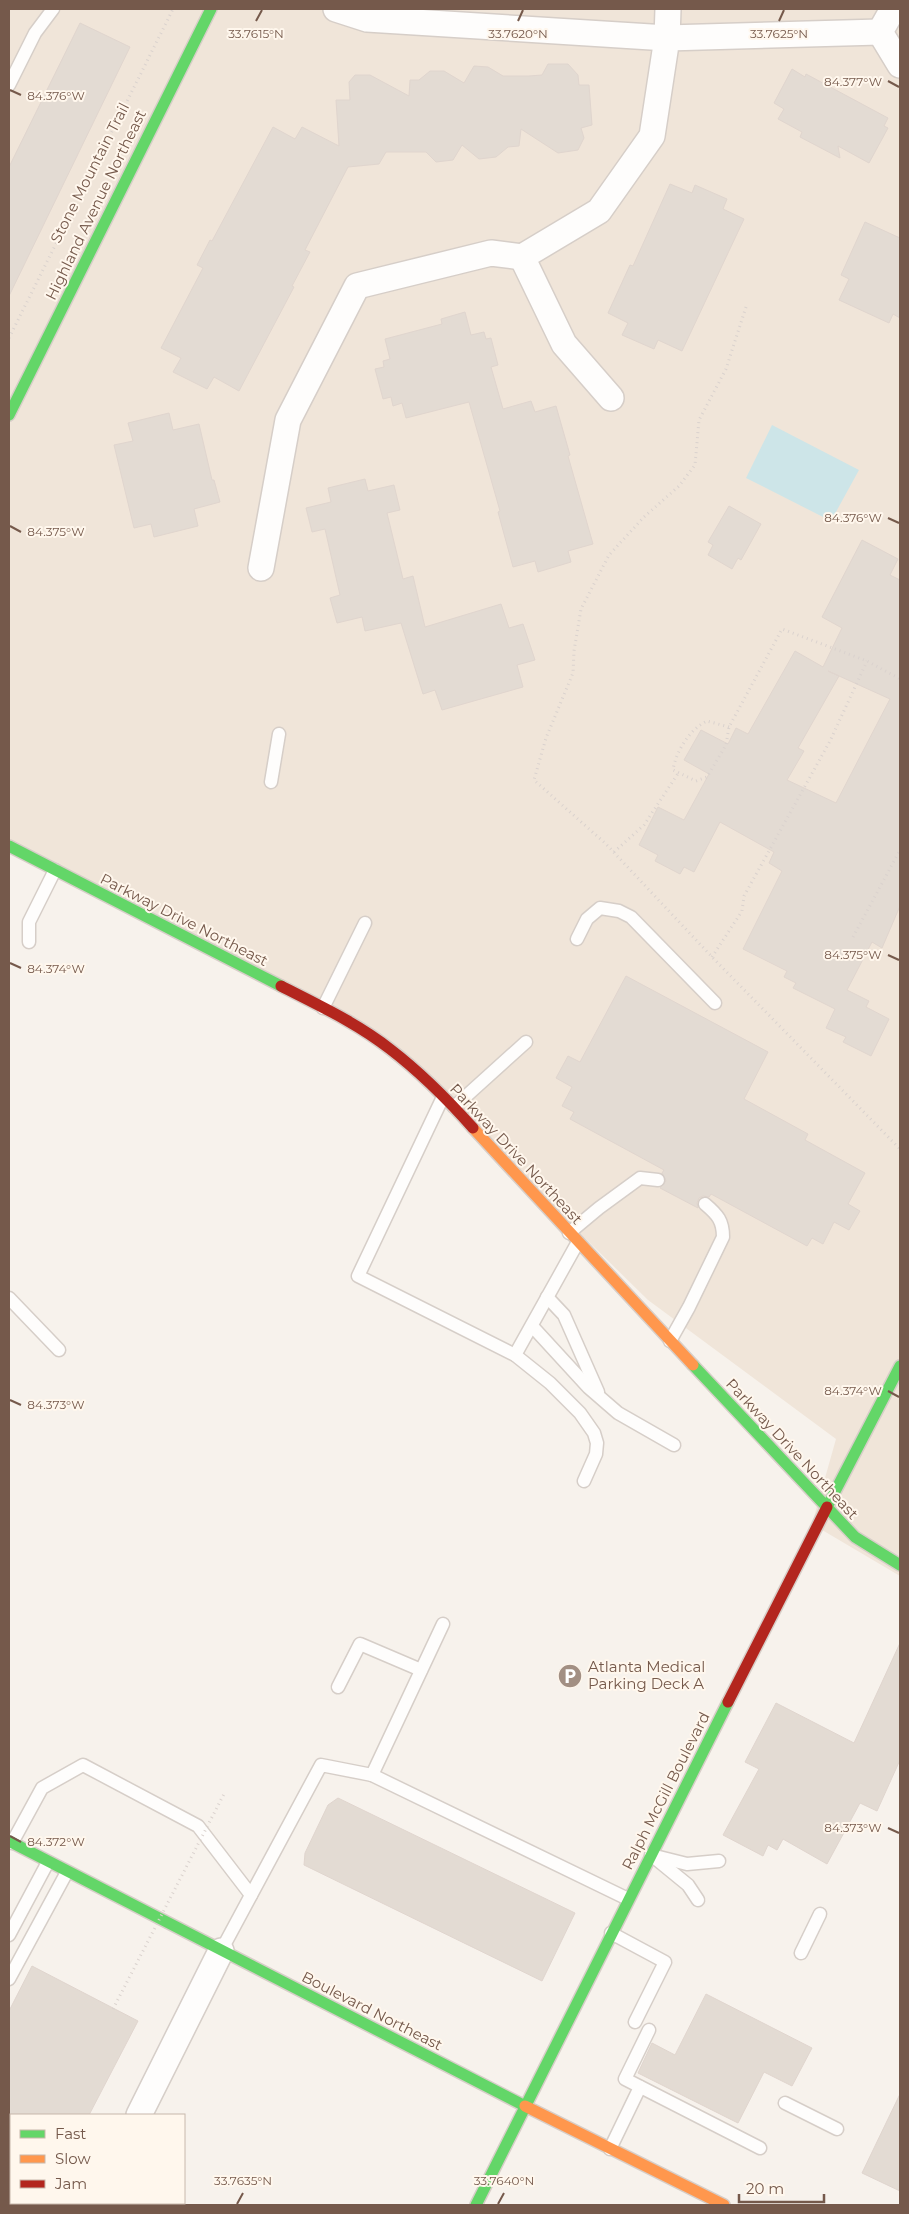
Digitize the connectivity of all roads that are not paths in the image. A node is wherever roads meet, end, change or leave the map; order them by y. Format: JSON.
{"nodes":[{"id":1,"x":54,"y":9,"type":"edge"},
{"id":2,"x":211,"y":9,"type":"edge"},
{"id":3,"x":336,"y":9,"type":"edge"},
{"id":4,"x":668,"y":9,"type":"edge"},
{"id":5,"x":893,"y":9,"type":"edge"},
{"id":6,"x":880,"y":32,"type":"junction"},
{"id":7,"x":667,"y":38,"type":"junction"},
{"id":8,"x":900,"y":65,"type":"edge"},
{"id":9,"x":9,"y":85,"type":"edge"},
{"id":10,"x":522,"y":257,"type":"junction"},
{"id":11,"x":611,"y":398,"type":"dead end"},
{"id":12,"x":9,"y":415,"type":"edge"},
{"id":13,"x":261,"y":568,"type":"dead end"},
{"id":14,"x":279,"y":734,"type":"dead end"},
{"id":15,"x":271,"y":782,"type":"dead end"},
{"id":16,"x":9,"y":846,"type":"edge"},
{"id":17,"x":55,"y":870,"type":"junction"},
{"id":18,"x":365,"y":923,"type":"dead end"},
{"id":19,"x":577,"y":939,"type":"dead end"},
{"id":20,"x":29,"y":942,"type":"dead end"},
{"id":21,"x":715,"y":1003,"type":"dead end"},
{"id":22,"x":323,"y":1008,"type":"junction"},
{"id":23,"x":526,"y":1042,"type":"dead end"},
{"id":24,"x":442,"y":1097,"type":"junction"},
{"id":25,"x":454,"y":1107,"type":"junction"},
{"id":26,"x":658,"y":1180,"type":"dead end"},
{"id":27,"x":706,"y":1204,"type":"dead end"},
{"id":28,"x":574,"y":1238,"type":"junction"},
{"id":29,"x":547,"y":1297,"type":"junction"},
{"id":30,"x":9,"y":1298,"type":"edge"},
{"id":31,"x":532,"y":1326,"type":"junction"},
{"id":32,"x":670,"y":1341,"type":"junction"},
{"id":33,"x":59,"y":1350,"type":"dead end"},
{"id":34,"x":515,"y":1355,"type":"junction"},
{"id":35,"x":900,"y":1366,"type":"edge"},
{"id":36,"x":603,"y":1401,"type":"junction"},
{"id":37,"x":674,"y":1445,"type":"dead end"},
{"id":38,"x":584,"y":1481,"type":"dead end"},
{"id":39,"x":826,"y":1508,"type":"junction"},
{"id":40,"x":900,"y":1565,"type":"edge"},
{"id":41,"x":442,"y":1624,"type":"dead end"},
{"id":42,"x":421,"y":1670,"type":"junction"},
{"id":43,"x":338,"y":1687,"type":"dead end"},
{"id":44,"x":372,"y":1775,"type":"junction"},
{"id":45,"x":10,"y":1842,"type":"edge"},
{"id":46,"x":651,"y":1855,"type":"junction"},
{"id":47,"x":719,"y":1861,"type":"dead end"},
{"id":48,"x":48,"y":1862,"type":"junction"},
{"id":49,"x":67,"y":1872,"type":"junction"},
{"id":50,"x":251,"y":1895,"type":"junction"},
{"id":51,"x":628,"y":1899,"type":"junction"},
{"id":52,"x":698,"y":1900,"type":"dead end"},
{"id":53,"x":820,"y":1914,"type":"dead end"},
{"id":54,"x":611,"y":1933,"type":"junction"},
{"id":55,"x":9,"y":1935,"type":"edge"},
{"id":56,"x":221,"y":1951,"type":"junction"},
{"id":57,"x":801,"y":1953,"type":"dead end"},
{"id":58,"x":9,"y":1980,"type":"edge"},
{"id":59,"x":634,"y":2022,"type":"dead end"},
{"id":60,"x":649,"y":2030,"type":"dead end"},
{"id":61,"x":640,"y":2087,"type":"junction"},
{"id":62,"x":785,"y":2102,"type":"dead end"},
{"id":63,"x":524,"y":2106,"type":"junction"},
{"id":64,"x":140,"y":2114,"type":"edge"},
{"id":65,"x":838,"y":2129,"type":"dead end"},
{"id":66,"x":610,"y":2148,"type":"junction"},
{"id":67,"x":760,"y":2148,"type":"dead end"},
{"id":68,"x":476,"y":2205,"type":"edge"},
{"id":69,"x":724,"y":2205,"type":"edge"}],
"edges":[{"from":1,"to":9,"type":"lane"},
{"from":2,"to":12,"type":"main road","name":"Highland Avenue Northeast"},
{"from":3,"to":7,"type":"street"},
{"from":4,"to":7,"type":"street"},
{"from":5,"to":6,"type":"street"},
{"from":6,"to":7,"type":"street"},
{"from":6,"to":8,"type":"street"},
{"from":7,"to":10,"type":"street"},
{"from":10,"to":11,"type":"street"},
{"from":10,"to":13,"type":"street"},
{"from":14,"to":15,"type":"lane"},
{"from":16,"to":17,"type":"main road","name":"Parkway Drive Northeast"},
{"from":17,"to":20,"type":"lane"},
{"from":17,"to":22,"type":"main road","name":"Parkway Drive Northeast"},
{"from":18,"to":22,"type":"lane"},
{"from":19,"to":21,"type":"lane"},
{"from":22,"to":24,"type":"main road","name":"Parkway Drive Northeast"},
{"from":23,"to":25,"type":"lane"},
{"from":24,"to":25,"type":"main road","name":"Parkway Drive Northeast"},
{"from":24,"to":34,"type":"lane"},
{"from":25,"to":28,"type":"main road","name":"Parkway Drive Northeast"},
{"from":26,"to":28,"type":"lane"},
{"from":27,"to":32,"type":"lane"},
{"from":28,"to":29,"type":"lane"},
{"from":28,"to":32,"type":"main road","name":"Parkway Drive Northeast"},
{"from":29,"to":31,"type":"lane"},
{"from":29,"to":36,"type":"lane"},
{"from":30,"to":33,"type":"lane"},
{"from":31,"to":34,"type":"lane"},
{"from":31,"to":36,"type":"lane"},
{"from":32,"to":39,"type":"main road","name":"Parkway Drive Northeast"},
{"from":34,"to":38,"type":"lane"},
{"from":35,"to":39,"type":"main road","name":"Ralph McGill Boulevard"},
{"from":36,"to":37,"type":"lane"},
{"from":39,"to":40,"type":"main road","name":"Parkway Drive Northeast"},
{"from":39,"to":46,"type":"main road","name":"Ralph McGill Boulevard"},
{"from":41,"to":42,"type":"lane"},
{"from":42,"to":43,"type":"lane"},
{"from":42,"to":44,"type":"lane"},
{"from":44,"to":50,"type":"lane"},
{"from":44,"to":51,"type":"lane"},
{"from":45,"to":48,"type":"main road","name":"Boulevard Northeast"},
{"from":45,"to":50,"type":"lane"},
{"from":46,"to":47,"type":"lane"},
{"from":46,"to":51,"type":"main road","name":"Ralph McGill Boulevard"},
{"from":46,"to":52,"type":"lane"},
{"from":48,"to":49,"type":"main road","name":"Boulevard Northeast"},
{"from":48,"to":55,"type":"lane"},
{"from":49,"to":56,"type":"main road","name":"Boulevard Northeast"},
{"from":49,"to":58,"type":"lane"},
{"from":50,"to":56,"type":"lane"},
{"from":51,"to":54,"type":"main road","name":"Ralph McGill Boulevard"},
{"from":53,"to":57,"type":"lane"},
{"from":54,"to":59,"type":"lane"},
{"from":54,"to":63,"type":"main road","name":"Ralph McGill Boulevard"},
{"from":56,"to":63,"type":"main road","name":"Boulevard Northeast"},
{"from":56,"to":64,"type":"street"},
{"from":60,"to":61,"type":"lane"},
{"from":61,"to":66,"type":"lane"},
{"from":61,"to":67,"type":"lane"},
{"from":62,"to":65,"type":"lane"},
{"from":63,"to":66,"type":"main road","name":"Boulevard Northeast"},
{"from":63,"to":68,"type":"main road","name":"Ralph McGill Boulevard"},
{"from":66,"to":69,"type":"main road","name":"Boulevard Northeast"}]}
